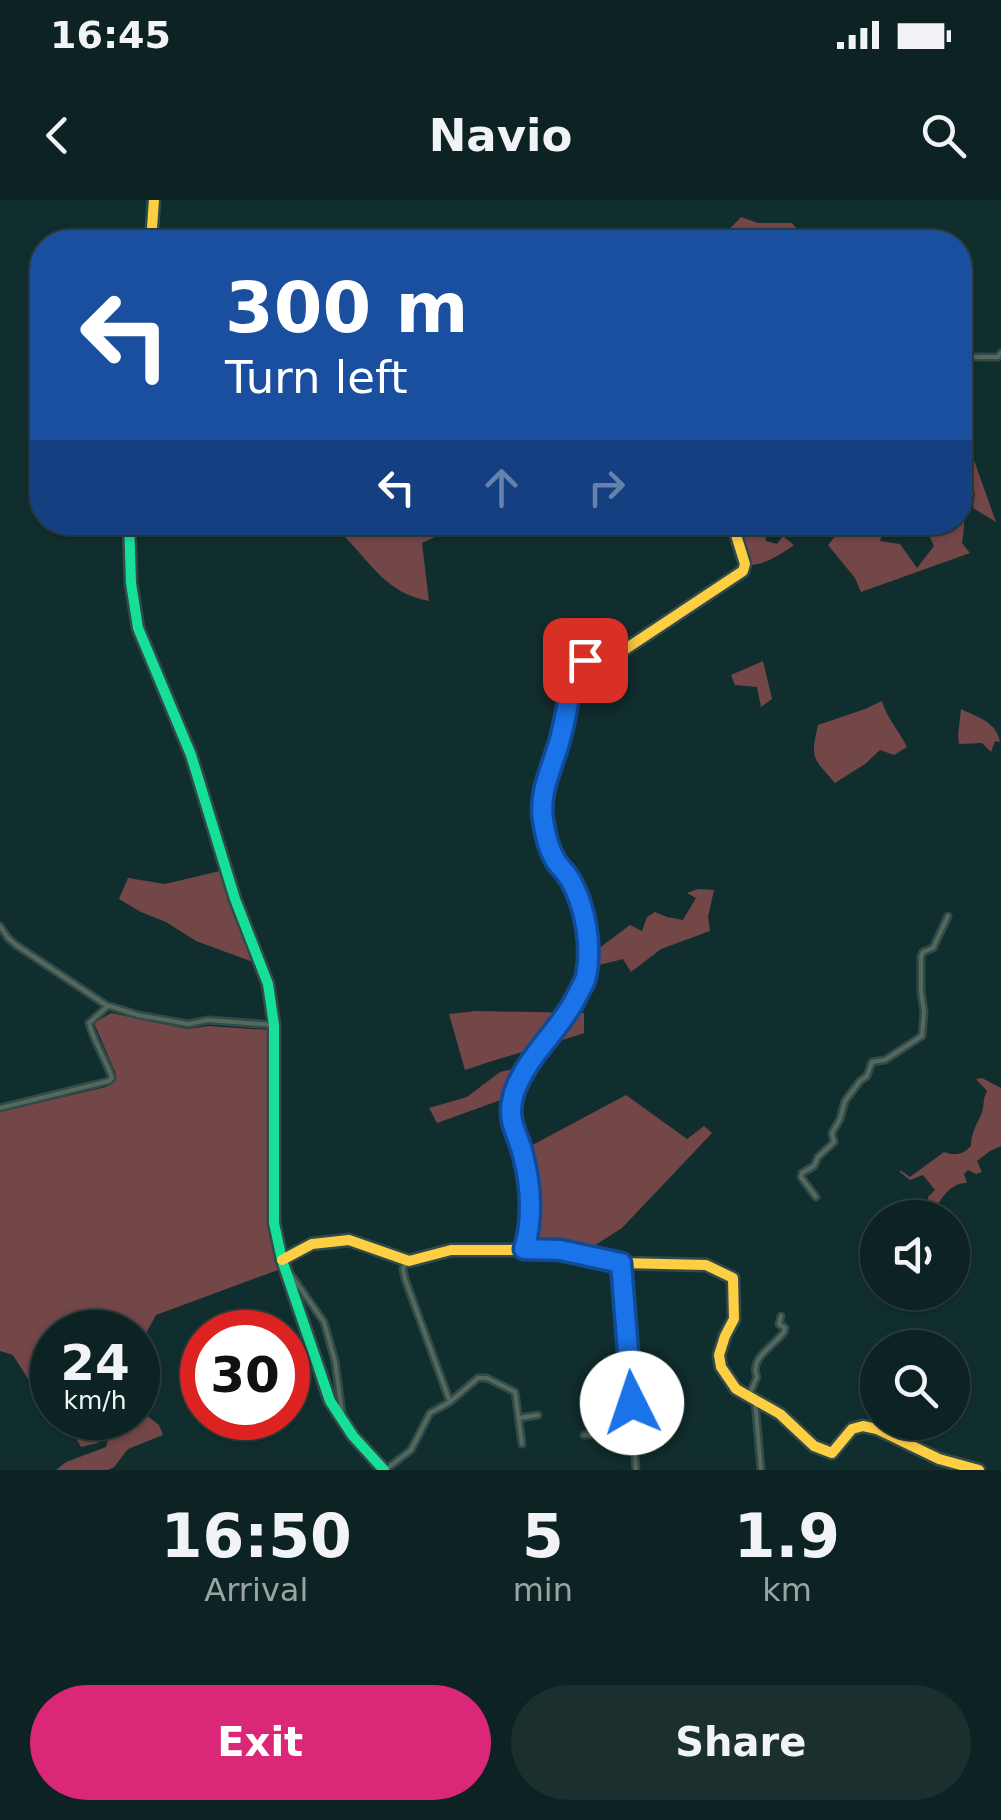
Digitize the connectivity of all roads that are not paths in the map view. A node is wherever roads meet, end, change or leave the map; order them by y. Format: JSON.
{"nodes":[{"id":1,"x":152,"y":202,"type":"edge"},
{"id":2,"x":152,"y":230,"type":"edge"},
{"id":3,"x":1001,"y":354,"type":"edge"},
{"id":4,"x":972,"y":357,"type":"edge"},
{"id":5,"x":129,"y":535,"type":"edge"},
{"id":6,"x":736,"y":535,"type":"edge"},
{"id":7,"x":948,"y":916,"type":"dead end"},
{"id":8,"x":0,"y":926,"type":"edge"},
{"id":9,"x":108,"y":1006,"type":"junction"},
{"id":10,"x":274,"y":1026,"type":"junction"},
{"id":11,"x":0,"y":1108,"type":"edge"},
{"id":12,"x":816,"y":1197,"type":"dead end"},
{"id":13,"x":524,"y":1249,"type":"junction"},
{"id":14,"x":406,"y":1261,"type":"junction"},
{"id":15,"x":282,"y":1262,"type":"junction"},
{"id":16,"x":621,"y":1263,"type":"junction"},
{"id":17,"x":781,"y":1316,"type":"dead end"},
{"id":18,"x":752,"y":1399,"type":"junction"},
{"id":19,"x":450,"y":1402,"type":"junction"},
{"id":20,"x":340,"y":1411,"type":"junction"},
{"id":21,"x":538,"y":1415,"type":"dead end"},
{"id":22,"x":520,"y":1418,"type":"junction"},
{"id":23,"x":634,"y":1432,"type":"junction"},
{"id":24,"x":584,"y":1435,"type":"dead end"},
{"id":25,"x":522,"y":1444,"type":"dead end"},
{"id":26,"x":975,"y":1469,"type":"edge"},
{"id":27,"x":384,"y":1470,"type":"edge"},
{"id":28,"x":636,"y":1470,"type":"edge"},
{"id":29,"x":760,"y":1470,"type":"edge"}],
"edges":[{"from":1,"to":2,"type":"street"},
{"from":3,"to":4,"type":"street"},
{"from":5,"to":10,"type":"street"},
{"from":6,"to":13,"type":"street"},
{"from":7,"to":12,"type":"street"},
{"from":8,"to":9,"type":"street"},
{"from":9,"to":10,"type":"street"},
{"from":9,"to":11,"type":"street"},
{"from":10,"to":15,"type":"street"},
{"from":13,"to":14,"type":"street"},
{"from":13,"to":16,"type":"street"},
{"from":14,"to":15,"type":"street"},
{"from":14,"to":19,"type":"street"},
{"from":15,"to":20,"type":"street"},
{"from":15,"to":20,"type":"street"},
{"from":16,"to":18,"type":"street"},
{"from":16,"to":23,"type":"street"},
{"from":17,"to":18,"type":"street"},
{"from":18,"to":26,"type":"street"},
{"from":18,"to":29,"type":"street"},
{"from":19,"to":22,"type":"street"},
{"from":19,"to":27,"type":"street"},
{"from":20,"to":27,"type":"street"},
{"from":21,"to":22,"type":"street"},
{"from":22,"to":25,"type":"street"},
{"from":23,"to":24,"type":"street"},
{"from":23,"to":28,"type":"street"}]}
